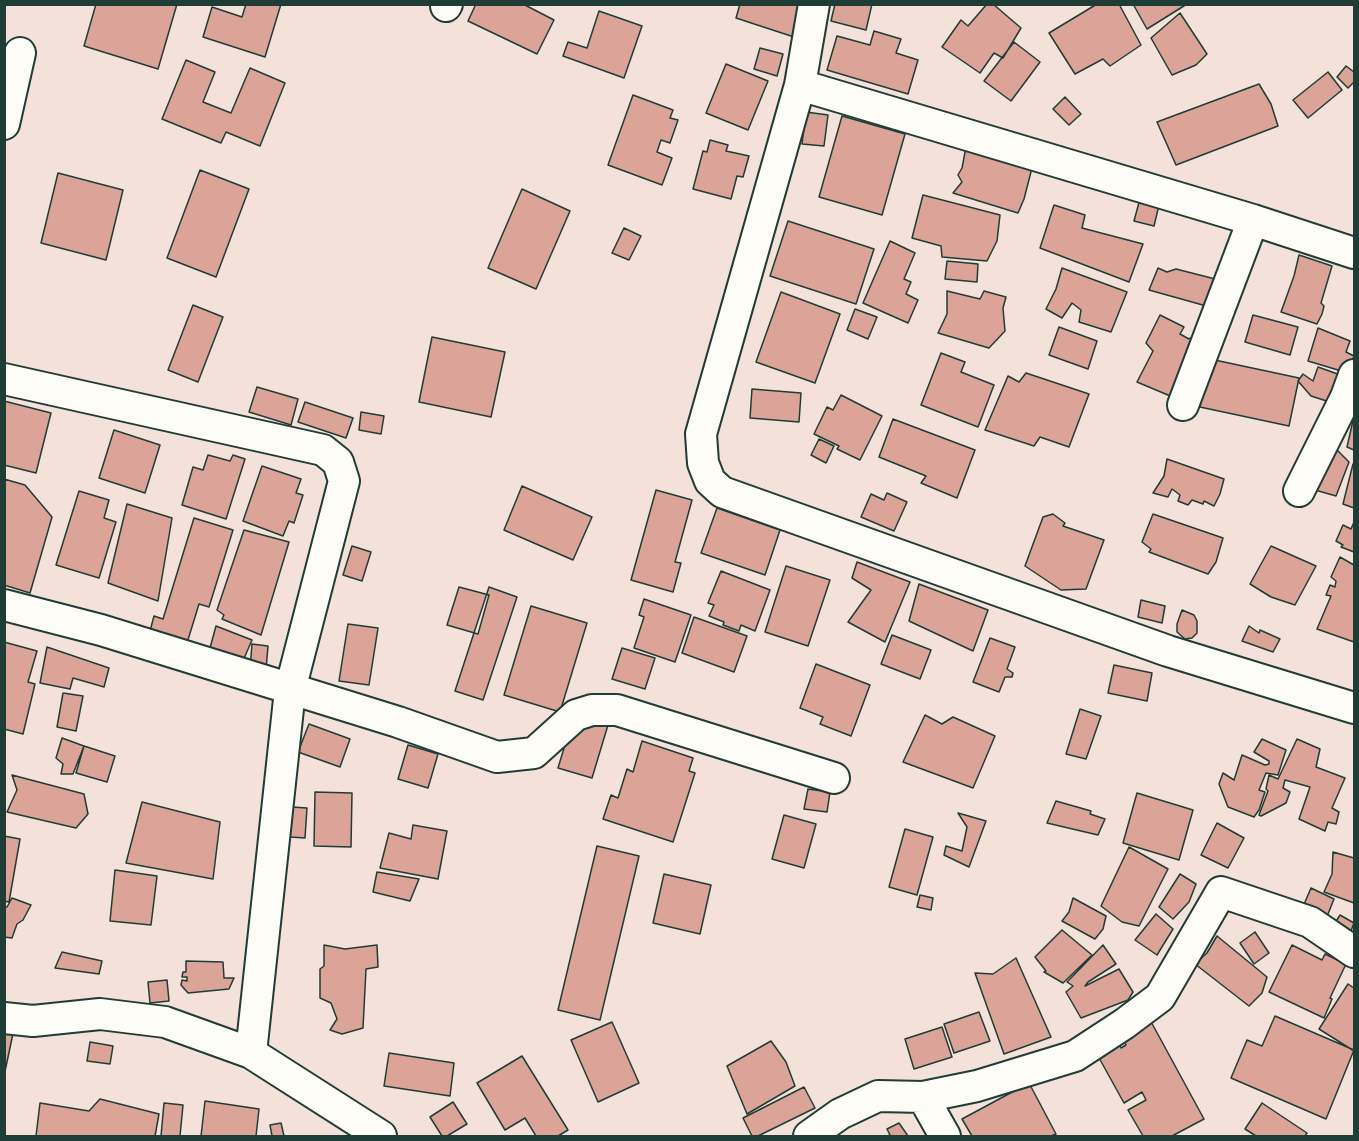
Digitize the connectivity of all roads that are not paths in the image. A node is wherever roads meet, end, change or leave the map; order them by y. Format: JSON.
{"nodes":[{"id":1,"x":814,"y":4,"type":"edge"},
{"id":2,"x":20,"y":53,"type":"dead end"},
{"id":3,"x":800,"y":85,"type":"junction"},
{"id":4,"x":4,"y":124,"type":"edge"},
{"id":5,"x":1252,"y":220,"type":"junction"},
{"id":6,"x":1354,"y":253,"type":"edge"},
{"id":7,"x":1354,"y":375,"type":"edge"},
{"id":8,"x":4,"y":379,"type":"edge"},
{"id":9,"x":1183,"y":405,"type":"dead end"},
{"id":10,"x":1299,"y":490,"type":"dead end"},
{"id":11,"x":4,"y":605,"type":"edge"},
{"id":12,"x":290,"y":690,"type":"junction"},
{"id":13,"x":1354,"y":708,"type":"edge"},
{"id":14,"x":834,"y":778,"type":"dead end"},
{"id":15,"x":1354,"y":952,"type":"edge"},
{"id":16,"x":4,"y":1018,"type":"edge"},
{"id":17,"x":251,"y":1053,"type":"junction"},
{"id":18,"x":924,"y":1096,"type":"junction"},
{"id":19,"x":381,"y":1137,"type":"edge"},
{"id":20,"x":809,"y":1137,"type":"edge"},
{"id":21,"x":945,"y":1137,"type":"edge"}],
"edges":[{"from":1,"to":3,"type":"street"},
{"from":2,"to":4,"type":"street"},
{"from":3,"to":5,"type":"street"},
{"from":3,"to":13,"type":"street"},
{"from":5,"to":6,"type":"street"},
{"from":5,"to":9,"type":"street"},
{"from":7,"to":10,"type":"street"},
{"from":8,"to":12,"type":"street"},
{"from":11,"to":12,"type":"street"},
{"from":12,"to":14,"type":"street"},
{"from":12,"to":17,"type":"street"},
{"from":15,"to":18,"type":"street"},
{"from":16,"to":17,"type":"street"},
{"from":17,"to":19,"type":"street"},
{"from":18,"to":20,"type":"street"},
{"from":18,"to":21,"type":"street"}]}
